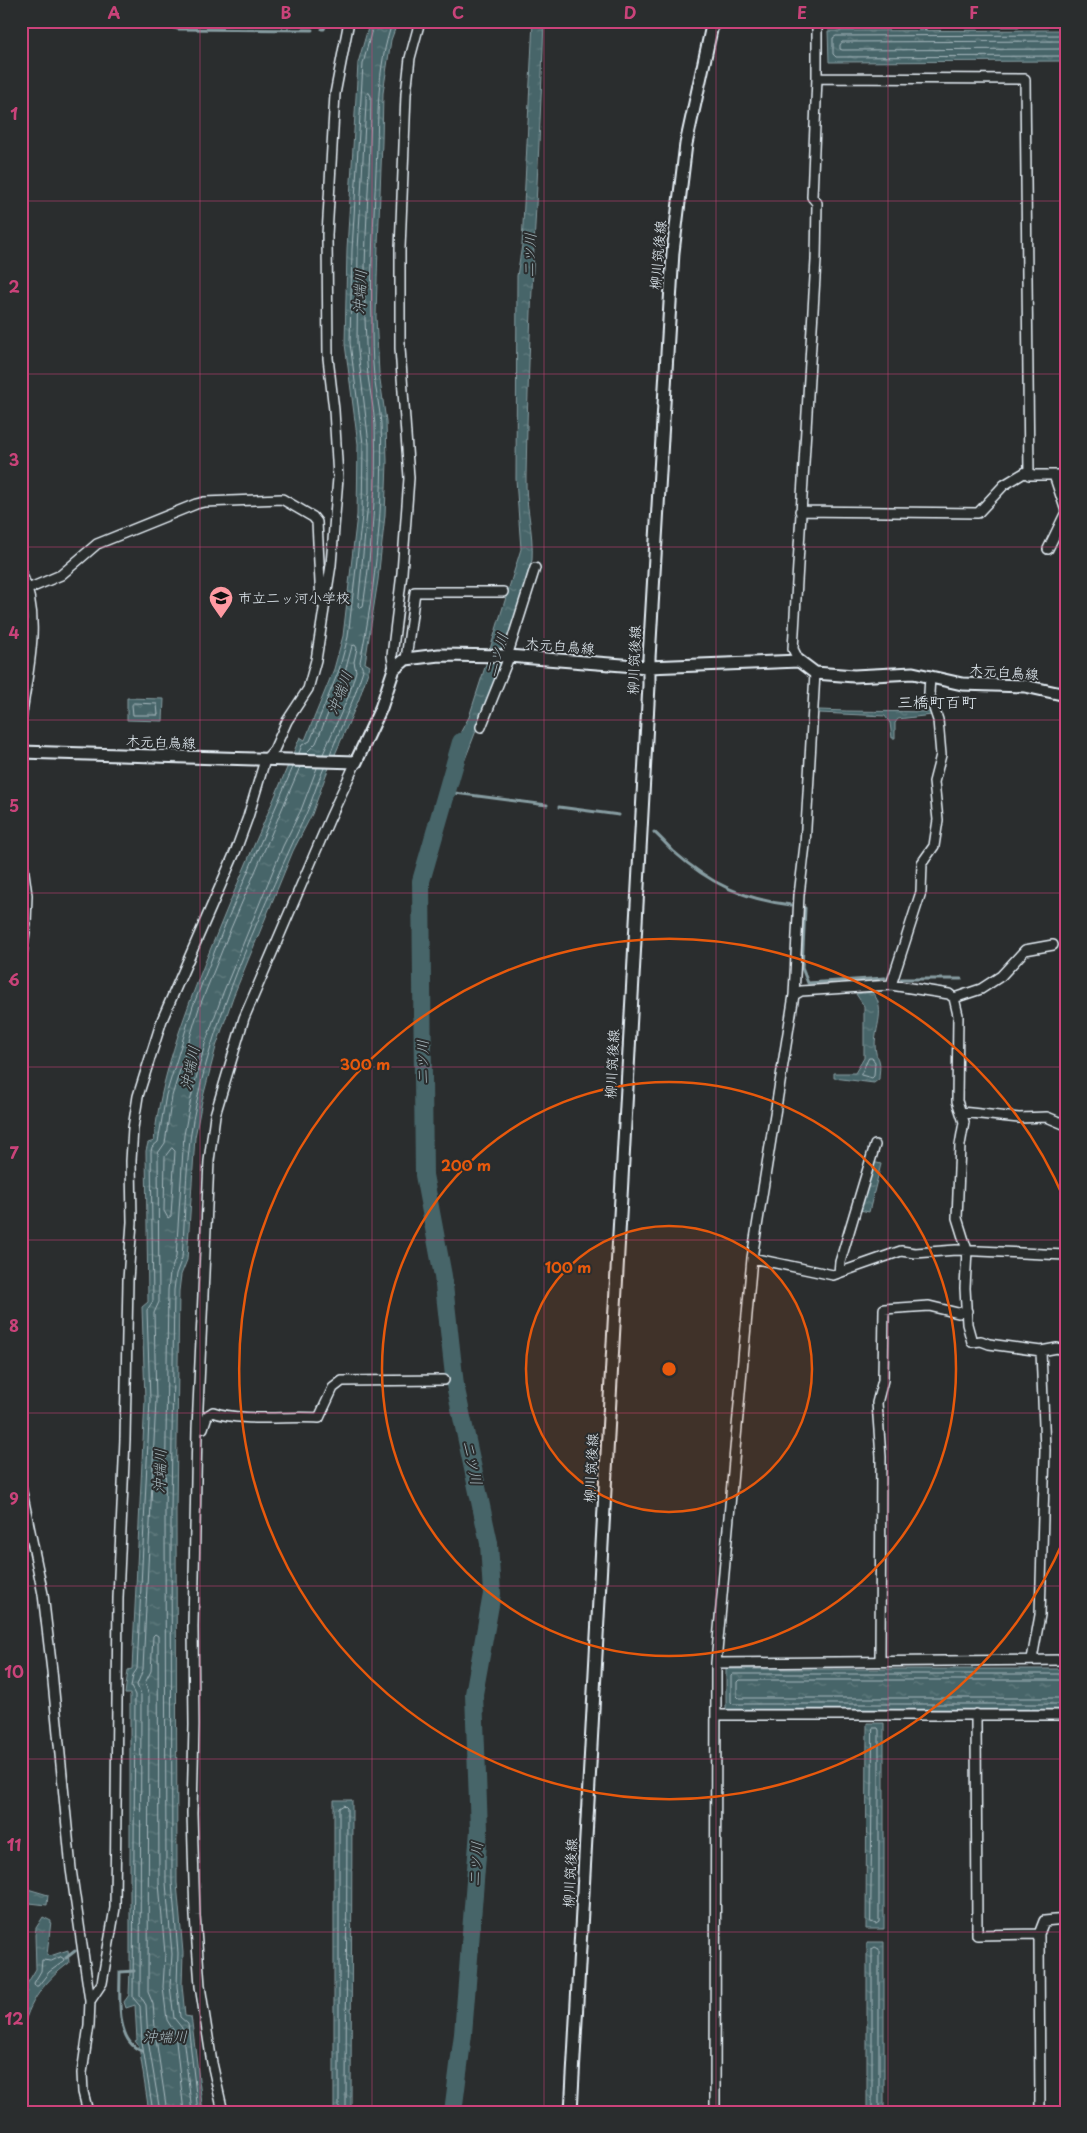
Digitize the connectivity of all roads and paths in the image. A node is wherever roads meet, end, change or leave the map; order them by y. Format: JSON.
{"nodes":[{"id":1,"x":349,"y":21,"type":"edge"},
{"id":2,"x":420,"y":21,"type":"edge"},
{"id":3,"x":713,"y":21,"type":"edge"},
{"id":4,"x":817,"y":21,"type":"edge"},
{"id":5,"x":968,"y":21,"type":"edge"},
{"id":6,"x":1025,"y":21,"type":"edge"},
{"id":7,"x":1037,"y":21,"type":"edge"},
{"id":8,"x":817,"y":78,"type":"junction"},
{"id":9,"x":1029,"y":470,"type":"junction"},
{"id":10,"x":1054,"y":475,"type":"junction"},
{"id":11,"x":1066,"y":475,"type":"edge"},
{"id":12,"x":800,"y":511,"type":"junction"},
{"id":13,"x":1066,"y":511,"type":"edge"},
{"id":14,"x":1048,"y":549,"type":"dead end"},
{"id":15,"x":535,"y":568,"type":"dead end"},
{"id":16,"x":22,"y":572,"type":"edge"},
{"id":17,"x":27,"y":587,"type":"junction"},
{"id":18,"x":503,"y":592,"type":"dead end"},
{"id":19,"x":322,"y":624,"type":"junction"},
{"id":20,"x":508,"y":656,"type":"junction"},
{"id":21,"x":406,"y":660,"type":"junction"},
{"id":22,"x":799,"y":661,"type":"junction"},
{"id":23,"x":648,"y":668,"type":"junction"},
{"id":24,"x":394,"y":669,"type":"junction"},
{"id":25,"x":816,"y":673,"type":"junction"},
{"id":26,"x":930,"y":677,"type":"junction"},
{"id":27,"x":1066,"y":695,"type":"edge"},
{"id":28,"x":21,"y":720,"type":"edge"},
{"id":29,"x":481,"y":727,"type":"dead end"},
{"id":30,"x":21,"y":752,"type":"edge"},
{"id":31,"x":271,"y":760,"type":"junction"},
{"id":32,"x":352,"y":762,"type":"junction"},
{"id":33,"x":21,"y":822,"type":"edge"},
{"id":34,"x":1053,"y":944,"type":"dead end"},
{"id":35,"x":21,"y":961,"type":"edge"},
{"id":36,"x":891,"y":985,"type":"junction"},
{"id":37,"x":794,"y":995,"type":"junction"},
{"id":38,"x":21,"y":997,"type":"edge"},
{"id":39,"x":954,"y":998,"type":"junction"},
{"id":40,"x":21,"y":1002,"type":"edge"},
{"id":41,"x":961,"y":1112,"type":"junction"},
{"id":42,"x":1066,"y":1125,"type":"edge"},
{"id":43,"x":875,"y":1145,"type":"dead end"},
{"id":44,"x":967,"y":1250,"type":"junction"},
{"id":45,"x":1066,"y":1255,"type":"edge"},
{"id":46,"x":752,"y":1258,"type":"junction"},
{"id":47,"x":839,"y":1273,"type":"junction"},
{"id":48,"x":966,"y":1311,"type":"junction"},
{"id":49,"x":1066,"y":1350,"type":"edge"},
{"id":50,"x":1041,"y":1351,"type":"junction"},
{"id":51,"x":444,"y":1380,"type":"dead end"},
{"id":52,"x":197,"y":1429,"type":"junction"},
{"id":53,"x":21,"y":1487,"type":"edge"},
{"id":54,"x":1032,"y":1660,"type":"junction"},
{"id":55,"x":1066,"y":1660,"type":"edge"},
{"id":56,"x":880,"y":1661,"type":"junction"},
{"id":57,"x":716,"y":1663,"type":"junction"},
{"id":58,"x":976,"y":1714,"type":"junction"},
{"id":59,"x":716,"y":1715,"type":"junction"},
{"id":60,"x":1066,"y":1715,"type":"edge"},
{"id":61,"x":1066,"y":1919,"type":"edge"},
{"id":62,"x":1039,"y":1934,"type":"junction"},
{"id":63,"x":90,"y":2001,"type":"junction"},
{"id":64,"x":88,"y":2112,"type":"edge"},
{"id":65,"x":223,"y":2112,"type":"edge"},
{"id":66,"x":571,"y":2112,"type":"edge"},
{"id":67,"x":716,"y":2112,"type":"edge"},
{"id":68,"x":1040,"y":2112,"type":"edge"}],
"edges":[{"from":1,"to":19,"type":"street"},
{"from":2,"to":24,"type":"street"},
{"from":3,"to":23,"type":"main road","name":"柳川筑後線"},
{"from":4,"to":8,"type":"street"},
{"from":5,"to":6,"type":"street"},
{"from":6,"to":7,"type":"street"},
{"from":8,"to":9,"type":"street"},
{"from":8,"to":12,"type":"street"},
{"from":9,"to":10,"type":"street"},
{"from":9,"to":12,"type":"street"},
{"from":10,"to":11,"type":"street"},
{"from":10,"to":13,"type":"street"},
{"from":12,"to":22,"type":"street"},
{"from":13,"to":14,"type":"street"},
{"from":15,"to":20,"type":"street"},
{"from":16,"to":17,"type":"street"},
{"from":17,"to":19,"type":"street"},
{"from":17,"to":28,"type":"street"},
{"from":18,"to":21,"type":"street"},
{"from":19,"to":31,"type":"street"},
{"from":20,"to":21,"type":"main road","name":"木元白鳥線"},
{"from":20,"to":23,"type":"main road","name":"木元白鳥線"},
{"from":20,"to":29,"type":"street"},
{"from":21,"to":24,"type":"main road","name":"木元白鳥線"},
{"from":22,"to":23,"type":"main road","name":"木元白鳥線"},
{"from":22,"to":25,"type":"main road"},
{"from":23,"to":66,"type":"main road","name":"柳川筑後線"},
{"from":24,"to":32,"type":"main road"},
{"from":25,"to":26,"type":"main road","name":"木元白鳥線"},
{"from":25,"to":37,"type":"street"},
{"from":26,"to":27,"type":"main road","name":"木元白鳥線"},
{"from":26,"to":36,"type":"street"},
{"from":30,"to":31,"type":"main road","name":"木元白鳥線"},
{"from":31,"to":32,"type":"main road","name":"木元白鳥線"},
{"from":31,"to":63,"type":"street"},
{"from":32,"to":52,"type":"street"},
{"from":33,"to":35,"type":"street"},
{"from":34,"to":39,"type":"street"},
{"from":36,"to":37,"type":"street"},
{"from":36,"to":39,"type":"street"},
{"from":37,"to":46,"type":"street"},
{"from":38,"to":40,"type":"street"},
{"from":39,"to":41,"type":"street"},
{"from":41,"to":42,"type":"street"},
{"from":41,"to":44,"type":"street"},
{"from":43,"to":47,"type":"street"},
{"from":44,"to":45,"type":"street"},
{"from":44,"to":47,"type":"street"},
{"from":44,"to":48,"type":"street"},
{"from":46,"to":47,"type":"street"},
{"from":46,"to":57,"type":"street"},
{"from":48,"to":50,"type":"street"},
{"from":48,"to":56,"type":"street"},
{"from":49,"to":50,"type":"street"},
{"from":50,"to":54,"type":"street"},
{"from":51,"to":52,"type":"street"},
{"from":52,"to":65,"type":"street"},
{"from":53,"to":63,"type":"street"},
{"from":54,"to":55,"type":"street"},
{"from":54,"to":56,"type":"street"},
{"from":56,"to":57,"type":"street"},
{"from":57,"to":59,"type":"street"},
{"from":58,"to":59,"type":"street"},
{"from":58,"to":60,"type":"street"},
{"from":58,"to":62,"type":"street"},
{"from":59,"to":67,"type":"street"},
{"from":61,"to":62,"type":"street"},
{"from":62,"to":68,"type":"street"},
{"from":63,"to":64,"type":"street"}]}
